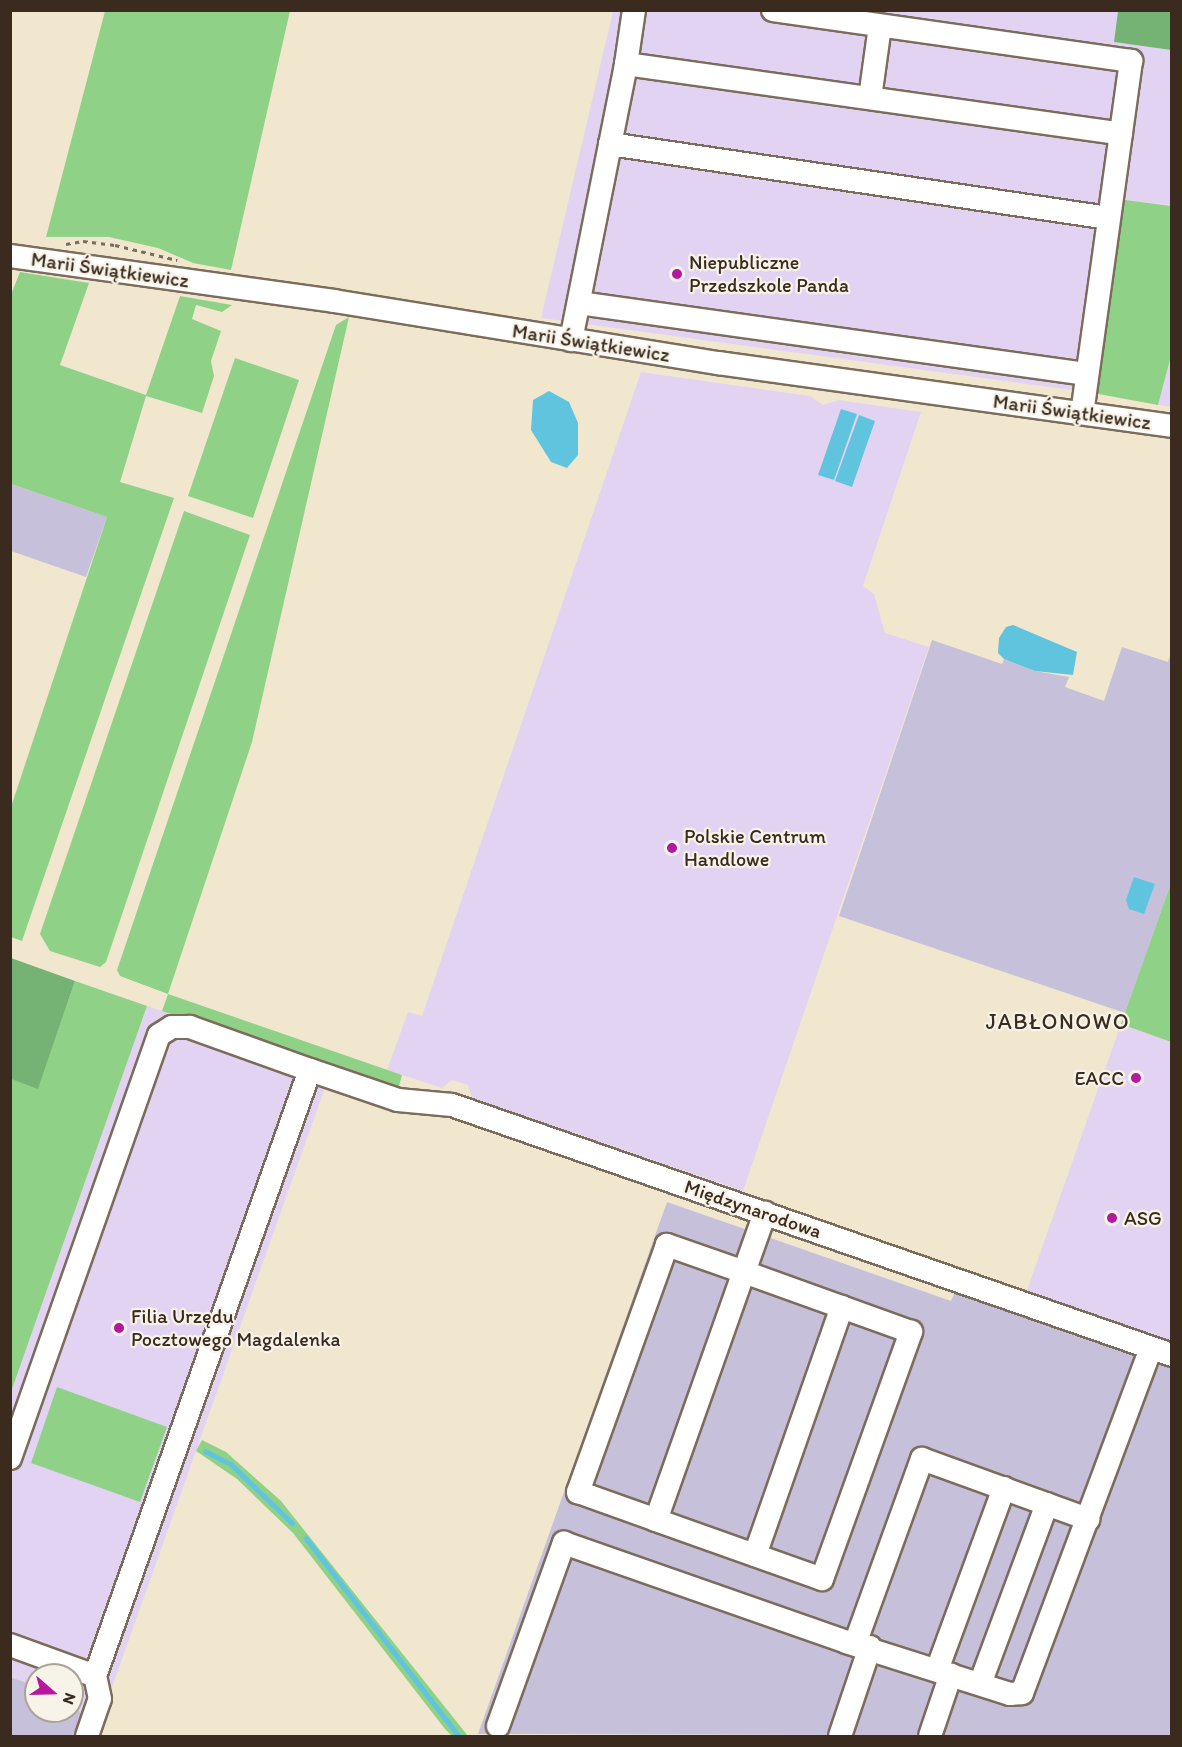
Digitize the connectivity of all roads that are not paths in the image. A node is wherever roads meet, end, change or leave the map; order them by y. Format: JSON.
{"nodes":[{"id":1,"x":634,"y":10,"type":"edge"},
{"id":2,"x":773,"y":10,"type":"edge"},
{"id":3,"x":880,"y":26,"type":"junction"},
{"id":4,"x":626,"y":64,"type":"junction"},
{"id":5,"x":870,"y":98,"type":"junction"},
{"id":6,"x":1121,"y":134,"type":"junction"},
{"id":7,"x":610,"y":144,"type":"junction"},
{"id":8,"x":1109,"y":218,"type":"junction"},
{"id":9,"x":10,"y":256,"type":"edge"},
{"id":10,"x":579,"y":303,"type":"junction"},
{"id":11,"x":571,"y":340,"type":"junction"},
{"id":12,"x":1088,"y":374,"type":"junction"},
{"id":13,"x":1082,"y":413,"type":"junction"},
{"id":14,"x":1172,"y":426,"type":"edge"},
{"id":15,"x":321,"y":1073,"type":"junction"},
{"id":16,"x":765,"y":1213,"type":"junction"},
{"id":17,"x":744,"y":1272,"type":"junction"},
{"id":18,"x":842,"y":1307,"type":"junction"},
{"id":19,"x":1161,"y":1352,"type":"edge"},
{"id":20,"x":10,"y":1458,"type":"edge"},
{"id":21,"x":1004,"y":1488,"type":"junction"},
{"id":22,"x":1047,"y":1504,"type":"junction"},
{"id":23,"x":1088,"y":1519,"type":"junction"},
{"id":24,"x":656,"y":1520,"type":"junction"},
{"id":25,"x":755,"y":1555,"type":"junction"},
{"id":26,"x":10,"y":1645,"type":"edge"},
{"id":27,"x":863,"y":1646,"type":"junction"},
{"id":28,"x":944,"y":1672,"type":"junction"},
{"id":29,"x":95,"y":1676,"type":"junction"},
{"id":30,"x":980,"y":1684,"type":"junction"},
{"id":31,"x":498,"y":1725,"type":"dead end"},
{"id":32,"x":87,"y":1737,"type":"edge"},
{"id":33,"x":840,"y":1737,"type":"edge"},
{"id":34,"x":930,"y":1737,"type":"edge"}],
"edges":[{"from":1,"to":4,"type":"street"},
{"from":2,"to":3,"type":"street"},
{"from":3,"to":5,"type":"street"},
{"from":3,"to":6,"type":"street"},
{"from":4,"to":5,"type":"street"},
{"from":4,"to":7,"type":"street"},
{"from":5,"to":6,"type":"street"},
{"from":6,"to":8,"type":"street"},
{"from":7,"to":8,"type":"street"},
{"from":7,"to":10,"type":"street"},
{"from":8,"to":12,"type":"street"},
{"from":9,"to":11,"type":"street","name":"Marii Świątkiewicz"},
{"from":10,"to":11,"type":"street"},
{"from":10,"to":12,"type":"street"},
{"from":11,"to":13,"type":"street","name":"Marii Świątkiewicz"},
{"from":12,"to":13,"type":"street"},
{"from":13,"to":14,"type":"street","name":"Marii Świątkiewicz"},
{"from":15,"to":16,"type":"street","name":"Międzynarodowa"},
{"from":15,"to":20,"type":"street","name":"Międzynarodowa"},
{"from":15,"to":29,"type":"street"},
{"from":16,"to":17,"type":"street"},
{"from":16,"to":19,"type":"street","name":"Międzynarodowa"},
{"from":17,"to":18,"type":"street"},
{"from":17,"to":24,"type":"street"},
{"from":17,"to":24,"type":"street"},
{"from":18,"to":25,"type":"street"},
{"from":18,"to":25,"type":"street"},
{"from":19,"to":23,"type":"street"},
{"from":21,"to":22,"type":"street"},
{"from":21,"to":27,"type":"street"},
{"from":21,"to":28,"type":"street"},
{"from":22,"to":23,"type":"street"},
{"from":22,"to":30,"type":"street"},
{"from":23,"to":30,"type":"street"},
{"from":24,"to":25,"type":"street"},
{"from":26,"to":29,"type":"street"},
{"from":27,"to":28,"type":"street"},
{"from":27,"to":31,"type":"street"},
{"from":27,"to":33,"type":"street"},
{"from":28,"to":30,"type":"street"},
{"from":28,"to":34,"type":"street"},
{"from":29,"to":32,"type":"street"}]}
